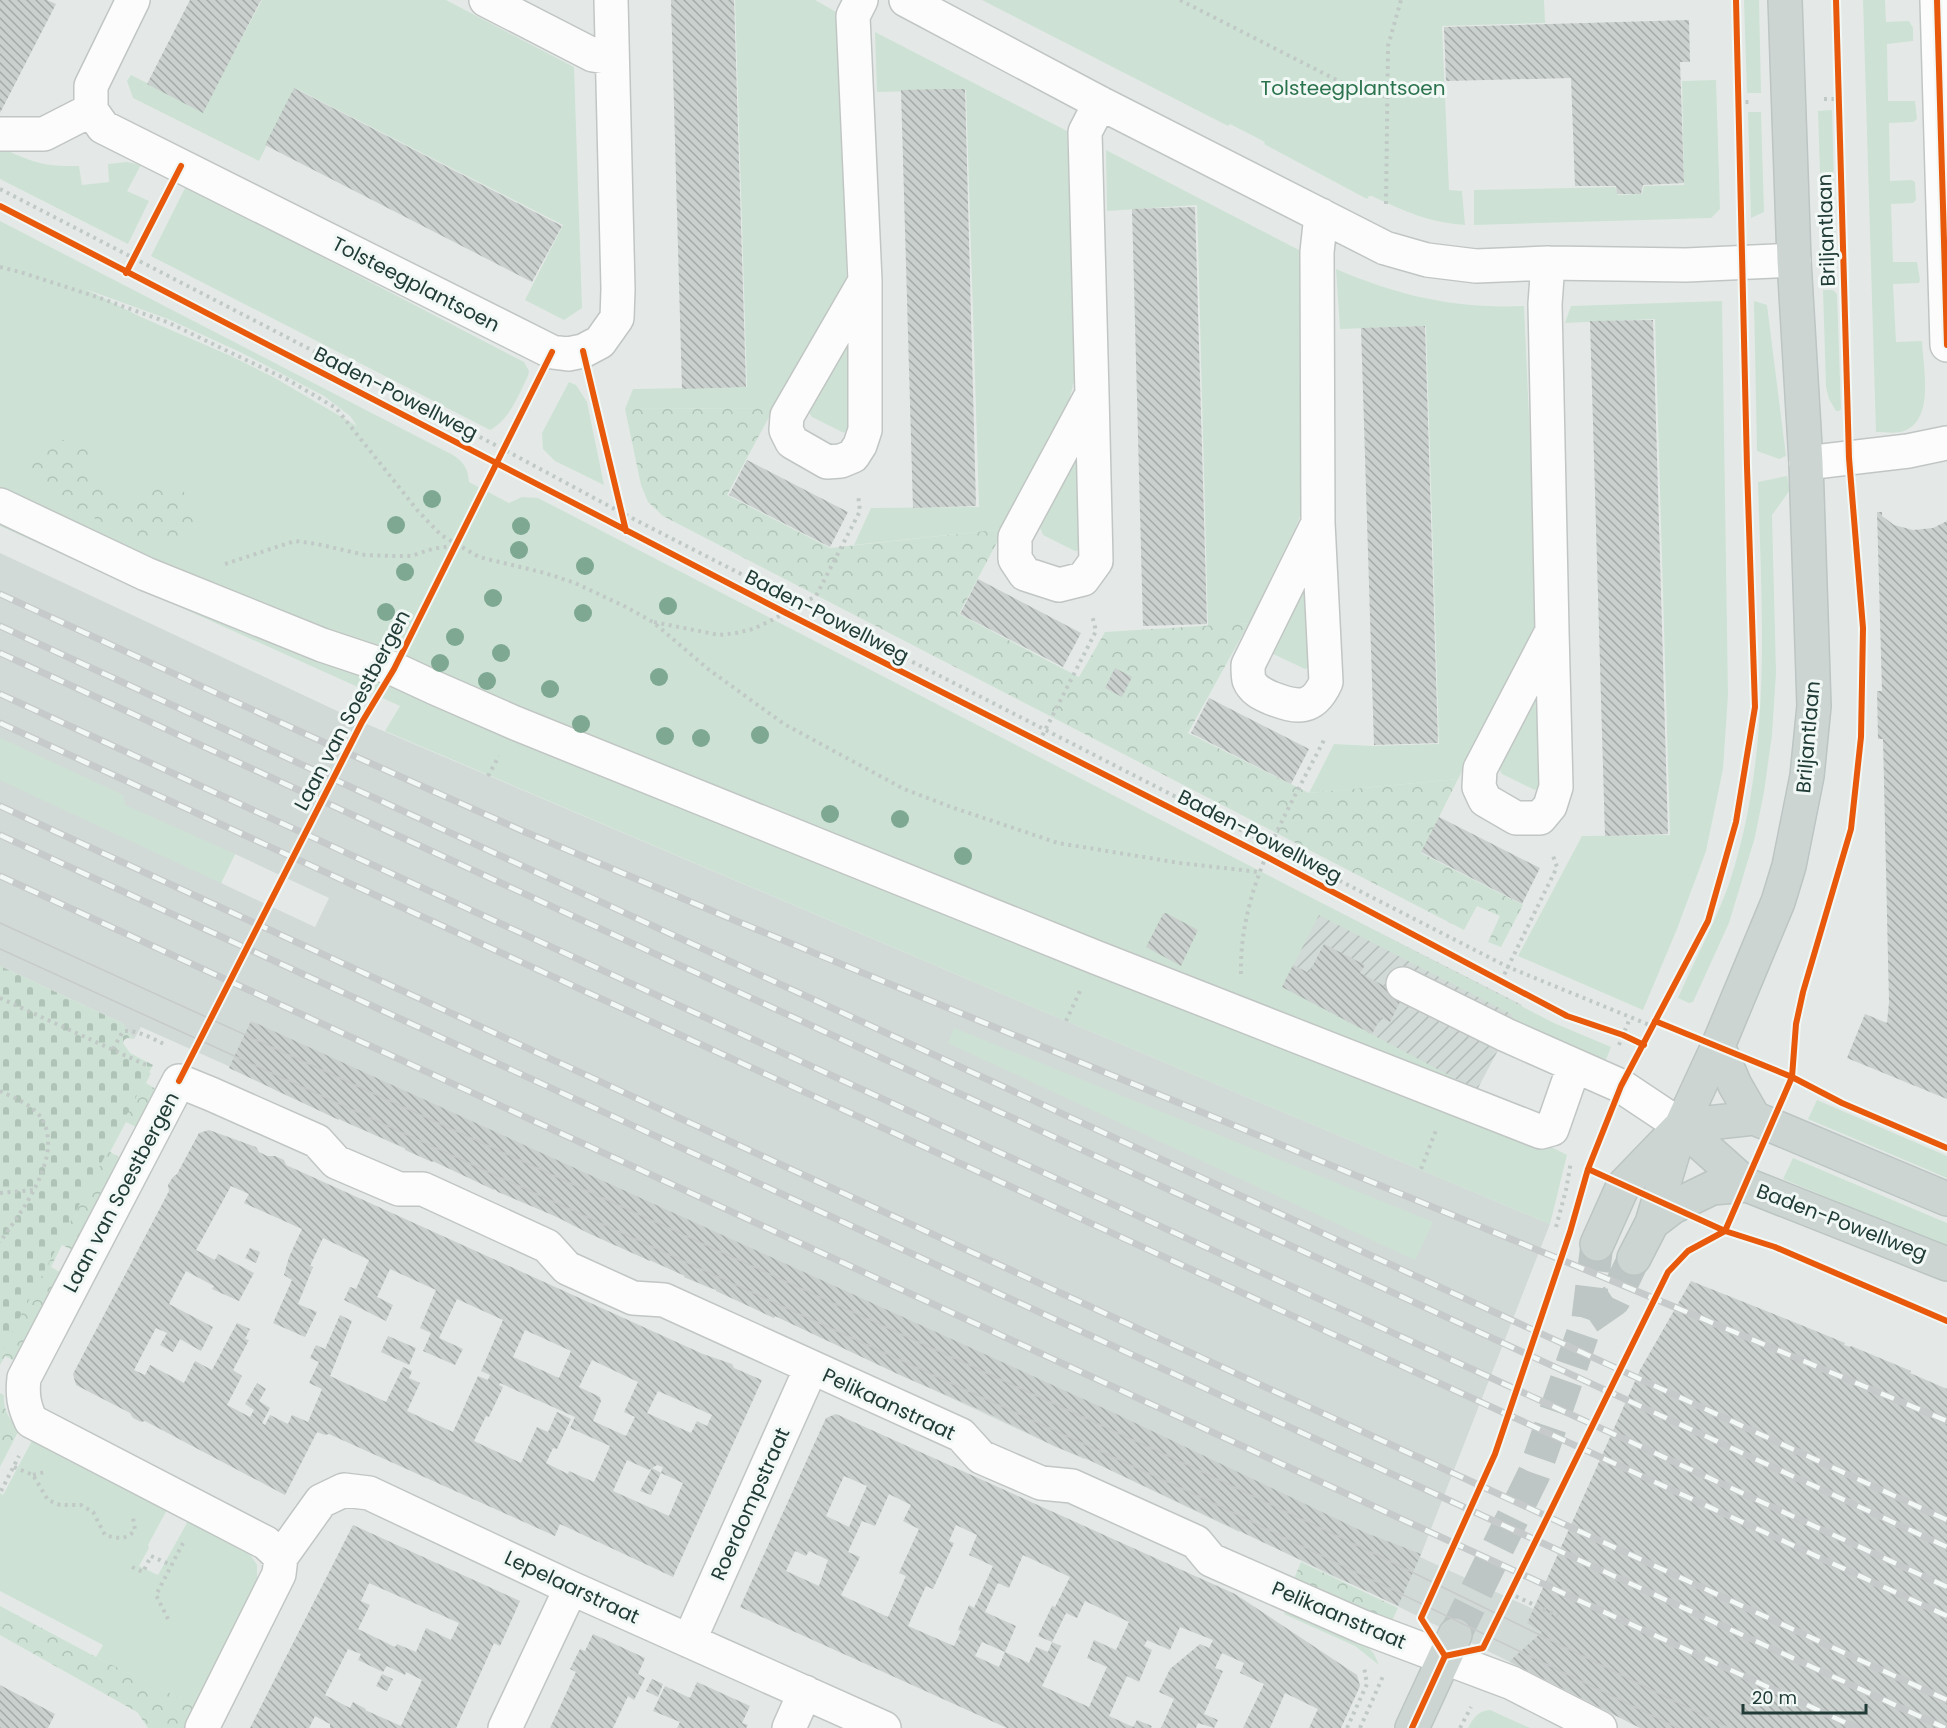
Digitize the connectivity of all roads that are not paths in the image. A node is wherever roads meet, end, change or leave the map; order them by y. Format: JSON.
{"nodes":[{"id":1,"x":133,"y":0,"type":"edge"},
{"id":2,"x":486,"y":0,"type":"edge"},
{"id":3,"x":611,"y":0,"type":"edge"},
{"id":4,"x":861,"y":0,"type":"edge"},
{"id":5,"x":906,"y":0,"type":"edge"},
{"id":6,"x":1785,"y":0,"type":"edge"},
{"id":7,"x":1937,"y":0,"type":"edge"},
{"id":8,"x":612,"y":58,"type":"junction"},
{"id":9,"x":1100,"y":103,"type":"junction"},
{"id":10,"x":90,"y":110,"type":"junction"},
{"id":11,"x":0,"y":134,"type":"edge"},
{"id":12,"x":1321,"y":215,"type":"junction"},
{"id":13,"x":1794,"y":260,"type":"junction"},
{"id":14,"x":1548,"y":263,"type":"junction"},
{"id":15,"x":866,"y":281,"type":"junction"},
{"id":16,"x":1947,"y":345,"type":"edge"},
{"id":17,"x":1092,"y":394,"type":"junction"},
{"id":18,"x":1947,"y":442,"type":"edge"},
{"id":19,"x":1806,"y":463,"type":"junction"},
{"id":20,"x":0,"y":505,"type":"edge"},
{"id":21,"x":1318,"y":523,"type":"junction"},
{"id":22,"x":1552,"y":631,"type":"junction"},
{"id":23,"x":1403,"y":984,"type":"dead end"},
{"id":24,"x":1718,"y":1046,"type":"junction"},
{"id":25,"x":1574,"y":1066,"type":"junction"},
{"id":26,"x":179,"y":1082,"type":"joint"},
{"id":27,"x":1754,"y":1118,"type":"junction"},
{"id":28,"x":1681,"y":1126,"type":"junction"},
{"id":29,"x":1747,"y":1185,"type":"junction"},
{"id":30,"x":1947,"y":1199,"type":"edge"},
{"id":31,"x":1652,"y":1223,"type":"junction"},
{"id":32,"x":1597,"y":1244,"type":"tunnel mouth"},
{"id":33,"x":1634,"y":1258,"type":"tunnel mouth"},
{"id":34,"x":1947,"y":1264,"type":"edge"},
{"id":35,"x":811,"y":1368,"type":"junction"},
{"id":36,"x":280,"y":1557,"type":"junction"},
{"id":37,"x":571,"y":1588,"type":"junction"},
{"id":38,"x":689,"y":1641,"type":"junction"},
{"id":39,"x":1450,"y":1646,"type":"junction"},
{"id":40,"x":805,"y":1692,"type":"junction"},
{"id":41,"x":202,"y":1728,"type":"edge"},
{"id":42,"x":505,"y":1728,"type":"edge"},
{"id":43,"x":789,"y":1728,"type":"edge"},
{"id":44,"x":884,"y":1728,"type":"edge"},
{"id":45,"x":1412,"y":1728,"type":"edge"},
{"id":46,"x":1600,"y":1728,"type":"edge"}],
"edges":[{"from":1,"to":10,"type":"street"},
{"from":2,"to":8,"type":"street"},
{"from":3,"to":8,"type":"street","name":"Tolsteegplantsoen"},
{"from":4,"to":15,"type":"street"},
{"from":5,"to":9,"type":"street"},
{"from":6,"to":13,"type":"main road","name":"Briljantlaan"},
{"from":7,"to":16,"type":"street"},
{"from":8,"to":10,"type":"street","name":"Tolsteegplantsoen"},
{"from":9,"to":12,"type":"street"},
{"from":9,"to":17,"type":"street"},
{"from":10,"to":11,"type":"street"},
{"from":12,"to":14,"type":"street"},
{"from":12,"to":21,"type":"street"},
{"from":13,"to":14,"type":"street"},
{"from":13,"to":19,"type":"main road","name":"Briljantlaan"},
{"from":14,"to":22,"type":"street"},
{"from":15,"to":15,"type":"street"},
{"from":17,"to":17,"type":"street"},
{"from":18,"to":19,"type":"street"},
{"from":19,"to":24,"type":"main road","name":"Briljantlaan"},
{"from":20,"to":25,"type":"street"},
{"from":21,"to":21,"type":"street"},
{"from":22,"to":22,"type":"street"},
{"from":23,"to":25,"type":"street"},
{"from":24,"to":27,"type":"main road"},
{"from":24,"to":28,"type":"main road","name":"Briljantlaan"},
{"from":25,"to":28,"type":"street"},
{"from":26,"to":35,"type":"street","name":"Pelikaanstraat"},
{"from":26,"to":36,"type":"street","name":"Laan van Soestbergen"},
{"from":27,"to":28,"type":"main road"},
{"from":27,"to":30,"type":"main road"},
{"from":28,"to":29,"type":"main road","name":"Baden-Powellweg"},
{"from":28,"to":31,"type":"main road"},
{"from":28,"to":32,"type":"main road"},
{"from":29,"to":31,"type":"main road"},
{"from":29,"to":34,"type":"main road","name":"Baden-Powellweg"},
{"from":31,"to":33,"type":"main road"},
{"from":35,"to":38,"type":"street","name":"Roerdompstraat"},
{"from":35,"to":39,"type":"street","name":"Pelikaanstraat"},
{"from":36,"to":37,"type":"street","name":"Lepelaarstraat"},
{"from":36,"to":41,"type":"street"},
{"from":37,"to":38,"type":"street","name":"Lepelaarstraat"},
{"from":37,"to":42,"type":"street"},
{"from":38,"to":40,"type":"street","name":"Lepelaarstraat"},
{"from":39,"to":45,"type":"main road"},
{"from":39,"to":46,"type":"street","name":"Pelikaanstraat"},
{"from":40,"to":43,"type":"street"},
{"from":40,"to":44,"type":"street","name":"Lepelaarstraat"}]}
